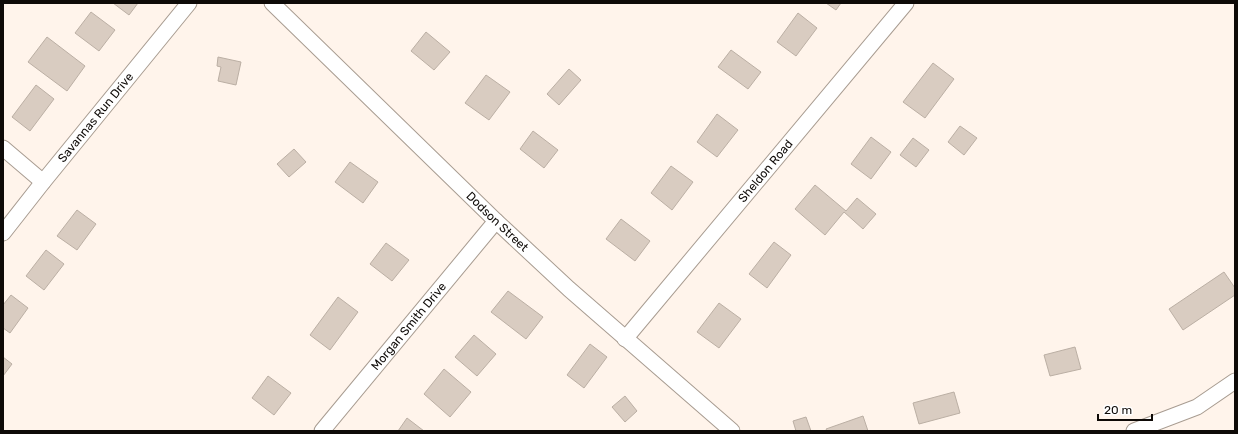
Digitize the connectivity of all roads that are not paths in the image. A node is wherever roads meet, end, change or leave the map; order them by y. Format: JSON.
{"nodes":[{"id":1,"x":189,"y":3,"type":"edge"},
{"id":2,"x":272,"y":3,"type":"edge"},
{"id":3,"x":906,"y":3,"type":"edge"},
{"id":4,"x":3,"y":148,"type":"edge"},
{"id":5,"x":43,"y":182,"type":"junction"},
{"id":6,"x":496,"y":221,"type":"junction"},
{"id":7,"x":3,"y":233,"type":"edge"},
{"id":8,"x":625,"y":339,"type":"junction"},
{"id":9,"x":1235,"y":381,"type":"edge"},
{"id":10,"x":322,"y":431,"type":"edge"},
{"id":11,"x":732,"y":431,"type":"edge"},
{"id":12,"x":1134,"y":431,"type":"edge"}],
"edges":[{"from":1,"to":5,"type":"street","name":"Savannas Run Drive"},
{"from":2,"to":6,"type":"street","name":"Dodson Street"},
{"from":3,"to":8,"type":"street","name":"Sheldon Road"},
{"from":4,"to":5,"type":"street"},
{"from":5,"to":7,"type":"street","name":"Savannas Run Drive"},
{"from":6,"to":8,"type":"street","name":"Dodson Street"},
{"from":6,"to":10,"type":"street","name":"Morgan Smith Drive"},
{"from":8,"to":11,"type":"street","name":"Dodson Street"},
{"from":9,"to":12,"type":"street"}]}
